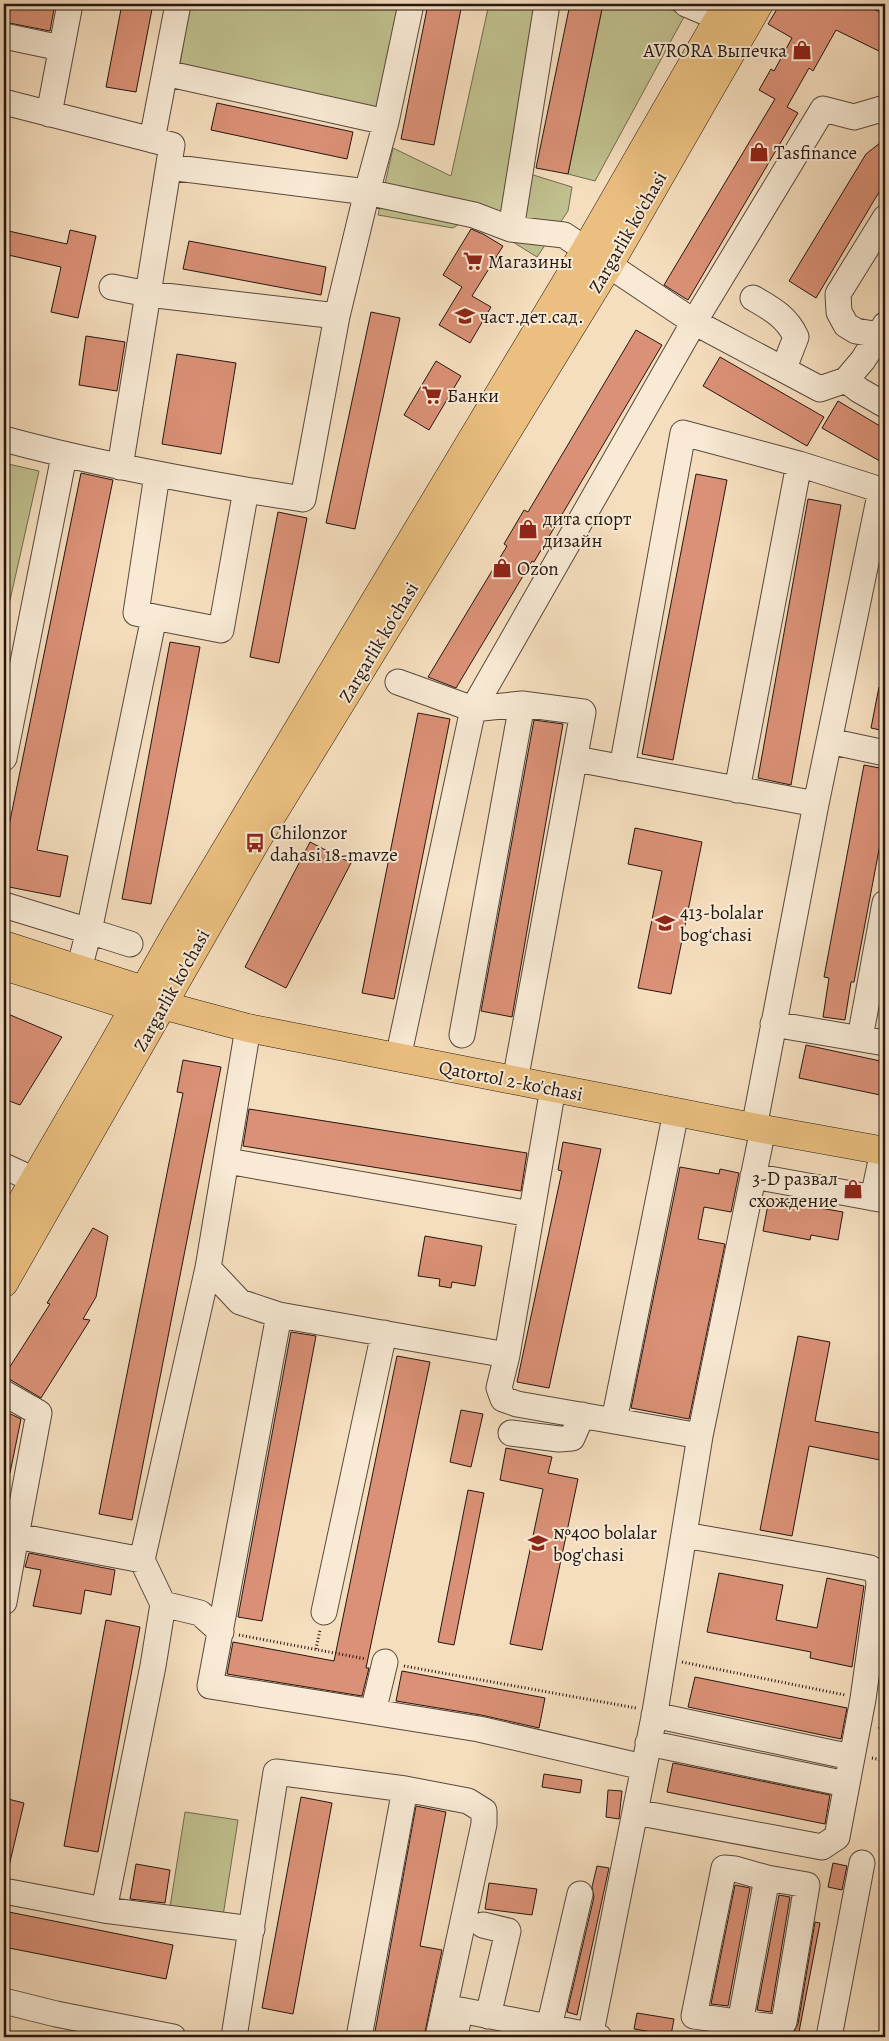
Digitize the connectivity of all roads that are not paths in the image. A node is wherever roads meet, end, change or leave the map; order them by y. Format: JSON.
{"nodes":[{"id":1,"x":70,"y":4,"type":"edge"},
{"id":2,"x":178,"y":4,"type":"edge"},
{"id":3,"x":411,"y":4,"type":"edge"},
{"id":4,"x":547,"y":4,"type":"edge"},
{"id":5,"x":686,"y":4,"type":"edge"},
{"id":6,"x":759,"y":4,"type":"edge"},
{"id":7,"x":723,"y":11,"type":"edge"},
{"id":8,"x":4,"y":36,"type":"edge"},
{"id":9,"x":61,"y":48,"type":"junction"},
{"id":10,"x":165,"y":73,"type":"junction"},
{"id":11,"x":4,"y":102,"type":"edge"},
{"id":12,"x":885,"y":108,"type":"edge"},
{"id":13,"x":49,"y":114,"type":"junction"},
{"id":14,"x":386,"y":122,"type":"junction"},
{"id":15,"x":152,"y":140,"type":"junction"},
{"id":16,"x":169,"y":166,"type":"junction"},
{"id":17,"x":367,"y":192,"type":"junction"},
{"id":18,"x":885,"y":218,"type":"edge"},
{"id":19,"x":511,"y":228,"type":"junction"},
{"id":20,"x":586,"y":249,"type":"junction"},
{"id":21,"x":609,"y":265,"type":"junction"},
{"id":22,"x":112,"y":287,"type":"dead end"},
{"id":23,"x":148,"y":294,"type":"junction"},
{"id":24,"x":753,"y":298,"type":"dead end"},
{"id":25,"x":337,"y":316,"type":"junction"},
{"id":26,"x":694,"y":322,"type":"junction"},
{"id":27,"x":882,"y":330,"type":"edge"},
{"id":28,"x":784,"y":368,"type":"junction"},
{"id":29,"x":846,"y":380,"type":"junction"},
{"id":30,"x":885,"y":406,"type":"edge"},
{"id":31,"x":4,"y":439,"type":"edge"},
{"id":32,"x":64,"y":456,"type":"junction"},
{"id":33,"x":799,"y":464,"type":"junction"},
{"id":34,"x":120,"y":467,"type":"junction"},
{"id":35,"x":157,"y":475,"type":"junction"},
{"id":36,"x":883,"y":489,"type":"edge"},
{"id":37,"x":246,"y":490,"type":"junction"},
{"id":38,"x":154,"y":618,"type":"junction"},
{"id":39,"x":398,"y":682,"type":"dead end"},
{"id":40,"x":522,"y":704,"type":"junction"},
{"id":41,"x":473,"y":709,"type":"junction"},
{"id":42,"x":829,"y":741,"type":"junction"},
{"id":43,"x":885,"y":753,"type":"edge"},
{"id":44,"x":4,"y":758,"type":"edge"},
{"id":45,"x":576,"y":759,"type":"junction"},
{"id":46,"x":622,"y":768,"type":"junction"},
{"id":47,"x":738,"y":790,"type":"junction"},
{"id":48,"x":816,"y":804,"type":"junction"},
{"id":49,"x":885,"y":903,"type":"edge"},
{"id":50,"x":4,"y":905,"type":"edge"},
{"id":51,"x":89,"y":931,"type":"junction"},
{"id":52,"x":130,"y":944,"type":"dead end"},
{"id":53,"x":4,"y":945,"type":"edge"},
{"id":54,"x":4,"y":966,"type":"edge"},
{"id":55,"x":79,"y":969,"type":"junction"},
{"id":56,"x":147,"y":1000,"type":"junction"},
{"id":57,"x":773,"y":1024,"type":"junction"},
{"id":58,"x":248,"y":1028,"type":"junction"},
{"id":59,"x":462,"y":1035,"type":"dead end"},
{"id":60,"x":860,"y":1038,"type":"junction"},
{"id":61,"x":885,"y":1043,"type":"edge"},
{"id":62,"x":398,"y":1058,"type":"junction"},
{"id":63,"x":515,"y":1081,"type":"junction"},
{"id":64,"x":554,"y":1088,"type":"junction"},
{"id":65,"x":676,"y":1112,"type":"junction"},
{"id":66,"x":758,"y":1128,"type":"junction"},
{"id":67,"x":884,"y":1151,"type":"edge"},
{"id":68,"x":227,"y":1161,"type":"junction"},
{"id":69,"x":4,"y":1166,"type":"edge"},
{"id":70,"x":753,"y":1176,"type":"junction"},
{"id":71,"x":34,"y":1180,"type":"junction"},
{"id":72,"x":879,"y":1199,"type":"edge"},
{"id":73,"x":531,"y":1214,"type":"junction"},
{"id":74,"x":4,"y":1232,"type":"edge"},
{"id":75,"x":208,"y":1268,"type":"junction"},
{"id":76,"x":4,"y":1284,"type":"edge"},
{"id":77,"x":279,"y":1315,"type":"junction"},
{"id":78,"x":384,"y":1333,"type":"junction"},
{"id":79,"x":507,"y":1355,"type":"junction"},
{"id":80,"x":4,"y":1393,"type":"edge"},
{"id":81,"x":582,"y":1415,"type":"junction"},
{"id":82,"x":614,"y":1421,"type":"junction"},
{"id":83,"x":511,"y":1433,"type":"dead end"},
{"id":84,"x":700,"y":1436,"type":"junction"},
{"id":85,"x":684,"y":1535,"type":"junction"},
{"id":86,"x":16,"y":1536,"type":"junction"},
{"id":87,"x":142,"y":1560,"type":"junction"},
{"id":88,"x":4,"y":1602,"type":"edge"},
{"id":89,"x":163,"y":1604,"type":"junction"},
{"id":90,"x":324,"y":1612,"type":"dead end"},
{"id":91,"x":221,"y":1632,"type":"junction"},
{"id":92,"x":385,"y":1662,"type":"road end"},
{"id":93,"x":373,"y":1712,"type":"junction"},
{"id":94,"x":654,"y":1713,"type":"junction"},
{"id":95,"x":648,"y":1743,"type":"junction"},
{"id":96,"x":851,"y":1757,"type":"junction"},
{"id":97,"x":643,"y":1767,"type":"junction"},
{"id":98,"x":846,"y":1784,"type":"junction"},
{"id":99,"x":405,"y":1789,"type":"junction"},
{"id":100,"x":634,"y":1812,"type":"junction"},
{"id":101,"x":862,"y":1863,"type":"dead end"},
{"id":102,"x":767,"y":1878,"type":"junction"},
{"id":103,"x":4,"y":1891,"type":"edge"},
{"id":104,"x":580,"y":1894,"type":"dead end"},
{"id":105,"x":104,"y":1910,"type":"junction"},
{"id":106,"x":483,"y":1925,"type":"dead end"},
{"id":107,"x":252,"y":1929,"type":"junction"},
{"id":108,"x":4,"y":2001,"type":"edge"},
{"id":109,"x":452,"y":2008,"type":"junction"},
{"id":110,"x":488,"y":2016,"type":"junction"},
{"id":111,"x":740,"y":2023,"type":"junction"},
{"id":112,"x":549,"y":2027,"type":"junction"},
{"id":113,"x":117,"y":2032,"type":"edge"},
{"id":114,"x":173,"y":2037,"type":"edge"},
{"id":115,"x":234,"y":2037,"type":"edge"},
{"id":116,"x":359,"y":2037,"type":"edge"},
{"id":117,"x":438,"y":2037,"type":"edge"},
{"id":118,"x":455,"y":2037,"type":"edge"},
{"id":119,"x":593,"y":2037,"type":"edge"},
{"id":120,"x":830,"y":2037,"type":"edge"}],
"edges":[{"from":1,"to":9,"type":"street"},
{"from":2,"to":10,"type":"street"},
{"from":3,"to":14,"type":"street"},
{"from":4,"to":19,"type":"street"},
{"from":5,"to":7,"type":"street"},
{"from":6,"to":21,"type":"main road","name":"Zargarlik ko'chasi"},
{"from":7,"to":20,"type":"main road","name":"Zargarlik ko'chasi"},
{"from":8,"to":9,"type":"street"},
{"from":9,"to":13,"type":"street"},
{"from":10,"to":14,"type":"street"},
{"from":10,"to":15,"type":"street"},
{"from":11,"to":13,"type":"street"},
{"from":12,"to":26,"type":"street"},
{"from":13,"to":15,"type":"street"},
{"from":14,"to":17,"type":"street"},
{"from":15,"to":16,"type":"street"},
{"from":16,"to":17,"type":"street"},
{"from":16,"to":23,"type":"street"},
{"from":17,"to":19,"type":"street"},
{"from":17,"to":25,"type":"street"},
{"from":18,"to":27,"type":"street"},
{"from":19,"to":20,"type":"street"},
{"from":20,"to":21,"type":"street"},
{"from":20,"to":56,"type":"main road","name":"Zargarlik ko'chasi"},
{"from":21,"to":26,"type":"street"},
{"from":21,"to":56,"type":"main road","name":"Zargarlik ko'chasi"},
{"from":22,"to":23,"type":"street"},
{"from":23,"to":25,"type":"street"},
{"from":23,"to":34,"type":"street"},
{"from":24,"to":28,"type":"street"},
{"from":25,"to":37,"type":"street"},
{"from":26,"to":28,"type":"street"},
{"from":26,"to":41,"type":"street"},
{"from":27,"to":29,"type":"street"},
{"from":28,"to":29,"type":"street"},
{"from":29,"to":30,"type":"street"},
{"from":31,"to":32,"type":"street"},
{"from":32,"to":34,"type":"street"},
{"from":32,"to":44,"type":"street"},
{"from":33,"to":36,"type":"street"},
{"from":33,"to":46,"type":"street"},
{"from":33,"to":47,"type":"street"},
{"from":34,"to":35,"type":"street"},
{"from":35,"to":37,"type":"street"},
{"from":35,"to":38,"type":"street"},
{"from":36,"to":42,"type":"street"},
{"from":37,"to":38,"type":"street"},
{"from":38,"to":51,"type":"street"},
{"from":39,"to":41,"type":"street"},
{"from":40,"to":41,"type":"street"},
{"from":40,"to":45,"type":"street"},
{"from":40,"to":59,"type":"street"},
{"from":41,"to":62,"type":"street"},
{"from":42,"to":43,"type":"street"},
{"from":42,"to":48,"type":"street"},
{"from":45,"to":46,"type":"street"},
{"from":45,"to":63,"type":"street"},
{"from":46,"to":47,"type":"street"},
{"from":47,"to":48,"type":"street"},
{"from":48,"to":57,"type":"street"},
{"from":49,"to":60,"type":"street"},
{"from":50,"to":51,"type":"street"},
{"from":51,"to":52,"type":"street"},
{"from":51,"to":55,"type":"street"},
{"from":53,"to":55,"type":"main road"},
{"from":54,"to":56,"type":"main road"},
{"from":55,"to":56,"type":"main road"},
{"from":56,"to":58,"type":"main road","name":"Qatortol 2-ko'chasi"},
{"from":56,"to":71,"type":"main road","name":"Zargarlik ko'chasi"},
{"from":56,"to":76,"type":"main road","name":"Zargarlik ko'chasi"},
{"from":57,"to":60,"type":"street"},
{"from":57,"to":66,"type":"street"},
{"from":58,"to":62,"type":"main road","name":"Qatortol 2-ko'chasi"},
{"from":58,"to":68,"type":"street"},
{"from":60,"to":61,"type":"street"},
{"from":62,"to":63,"type":"main road","name":"Qatortol 2-ko'chasi"},
{"from":63,"to":64,"type":"main road","name":"Qatortol 2-ko'chasi"},
{"from":64,"to":65,"type":"main road","name":"Qatortol 2-ko'chasi"},
{"from":64,"to":73,"type":"street"},
{"from":65,"to":66,"type":"main road","name":"Qatortol 2-ko'chasi"},
{"from":65,"to":82,"type":"street"},
{"from":66,"to":67,"type":"main road","name":"Qatortol 2-ko'chasi"},
{"from":66,"to":70,"type":"street"},
{"from":67,"to":72,"type":"street"},
{"from":68,"to":73,"type":"street"},
{"from":68,"to":75,"type":"street"},
{"from":69,"to":71,"type":"street"},
{"from":70,"to":72,"type":"street"},
{"from":70,"to":84,"type":"street"},
{"from":71,"to":74,"type":"main road","name":"Zargarlik ko'chasi"},
{"from":73,"to":79,"type":"street"},
{"from":75,"to":77,"type":"street"},
{"from":75,"to":87,"type":"street"},
{"from":77,"to":78,"type":"street"},
{"from":77,"to":91,"type":"street"},
{"from":78,"to":79,"type":"street"},
{"from":78,"to":90,"type":"street"},
{"from":79,"to":81,"type":"street"},
{"from":80,"to":86,"type":"street"},
{"from":81,"to":82,"type":"street"},
{"from":81,"to":83,"type":"street"},
{"from":82,"to":84,"type":"street"},
{"from":84,"to":85,"type":"street"},
{"from":85,"to":94,"type":"street"},
{"from":85,"to":96,"type":"street"},
{"from":86,"to":87,"type":"street"},
{"from":86,"to":88,"type":"street"},
{"from":87,"to":89,"type":"street"},
{"from":89,"to":91,"type":"street"},
{"from":89,"to":105,"type":"street"},
{"from":91,"to":93,"type":"street"},
{"from":92,"to":93,"type":"street"},
{"from":93,"to":97,"type":"street"},
{"from":94,"to":95,"type":"street"},
{"from":94,"to":96,"type":"street"},
{"from":95,"to":97,"type":"street"},
{"from":95,"to":98,"type":"street"},
{"from":96,"to":98,"type":"street"},
{"from":97,"to":100,"type":"street"},
{"from":98,"to":100,"type":"street"},
{"from":99,"to":107,"type":"street"},
{"from":99,"to":109,"type":"street"},
{"from":99,"to":116,"type":"street"},
{"from":100,"to":119,"type":"street"},
{"from":101,"to":120,"type":"street"},
{"from":102,"to":111,"type":"street"},
{"from":102,"to":111,"type":"street"},
{"from":102,"to":111,"type":"street"},
{"from":103,"to":105,"type":"street"},
{"from":104,"to":112,"type":"street"},
{"from":105,"to":107,"type":"street"},
{"from":106,"to":110,"type":"street"},
{"from":107,"to":115,"type":"street"},
{"from":108,"to":113,"type":"street"},
{"from":109,"to":110,"type":"street"},
{"from":109,"to":117,"type":"street"},
{"from":109,"to":118,"type":"street"},
{"from":110,"to":112,"type":"street"},
{"from":112,"to":119,"type":"street"},
{"from":113,"to":114,"type":"street"}]}
